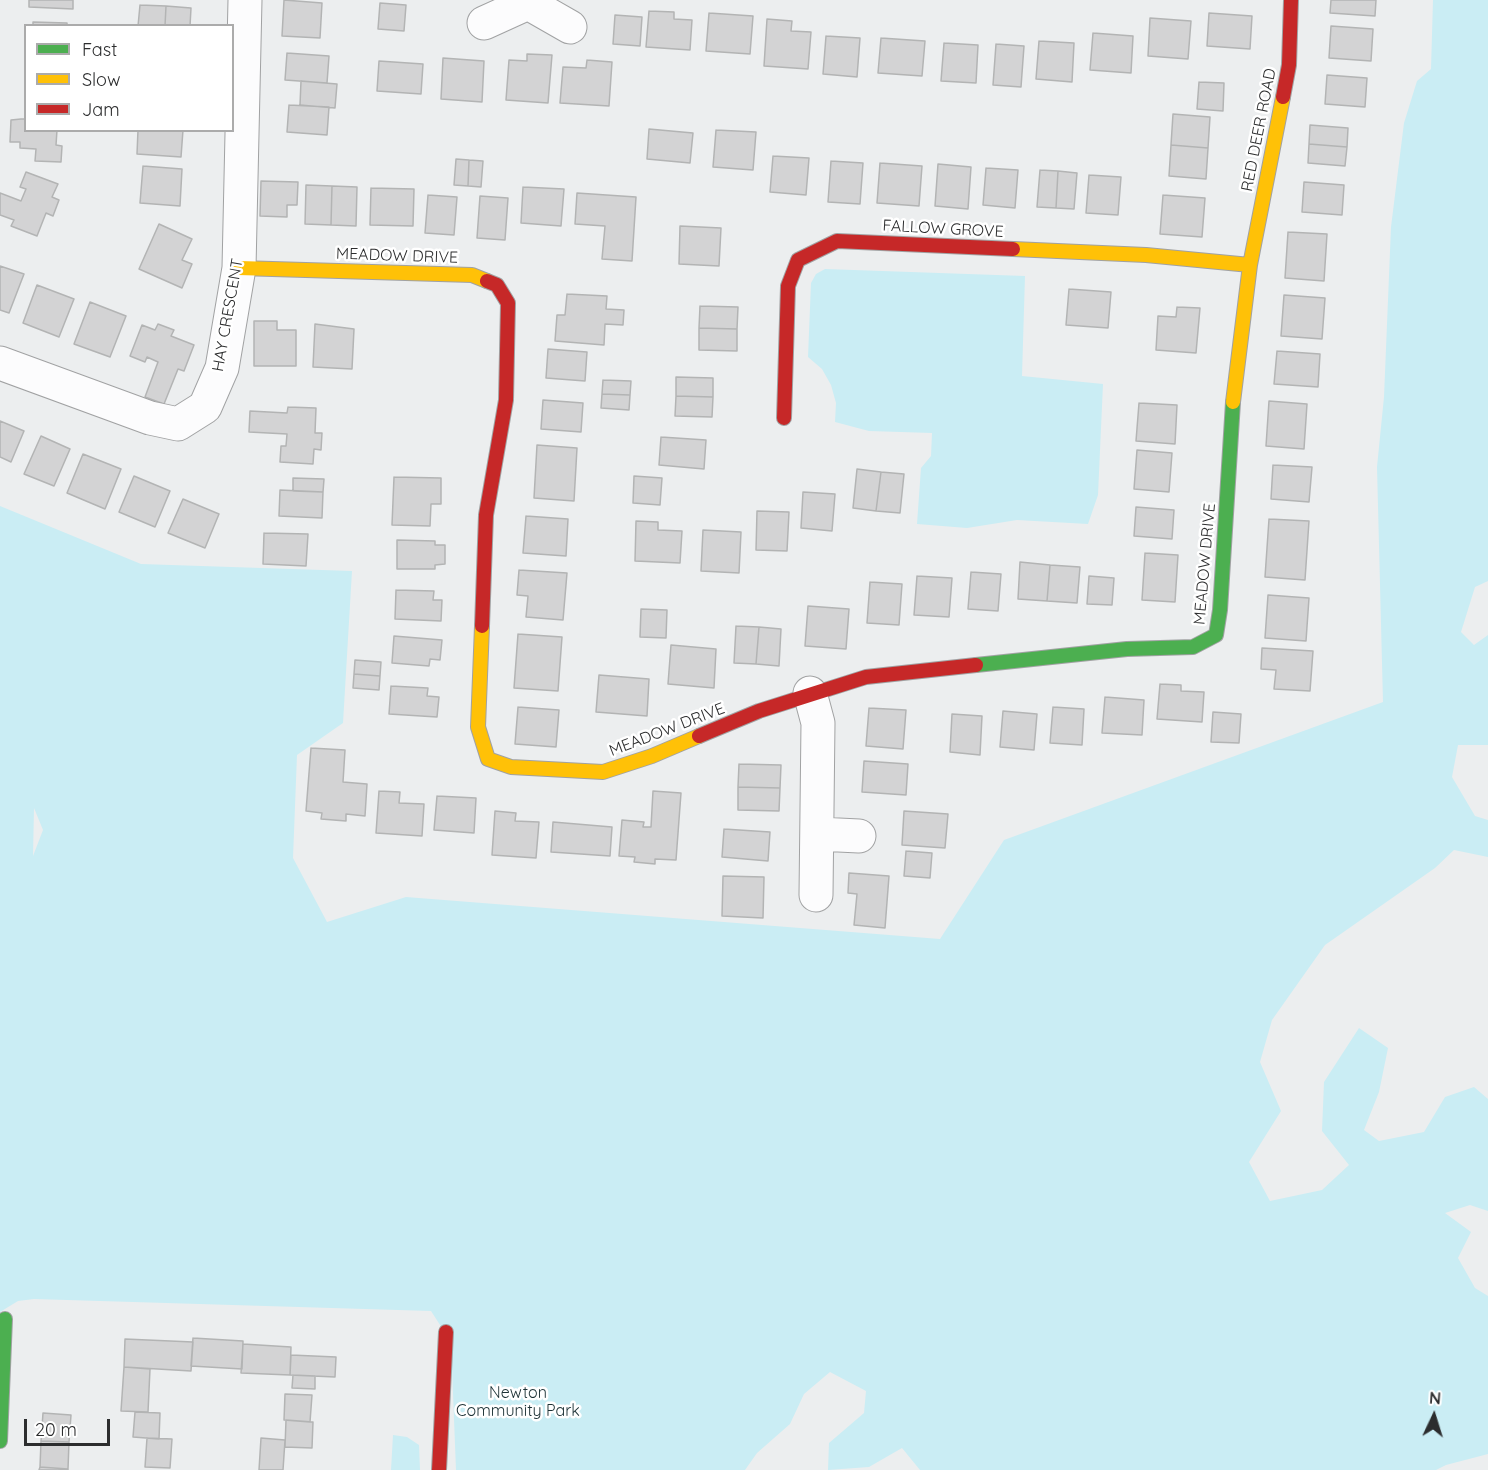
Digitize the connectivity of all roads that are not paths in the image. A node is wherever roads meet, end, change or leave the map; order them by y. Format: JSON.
{"nodes":[{"id":1,"x":245,"y":0,"type":"edge"},
{"id":2,"x":1291,"y":0,"type":"edge"},
{"id":3,"x":528,"y":1,"type":"edge"},
{"id":4,"x":484,"y":22,"type":"dead end"},
{"id":5,"x":570,"y":27,"type":"dead end"},
{"id":6,"x":1250,"y":265,"type":"junction"},
{"id":7,"x":239,"y":268,"type":"junction"},
{"id":8,"x":0,"y":363,"type":"edge"},
{"id":9,"x":784,"y":418,"type":"dead end"},
{"id":10,"x":810,"y":693,"type":"junction"},
{"id":11,"x":818,"y":834,"type":"junction"},
{"id":12,"x":859,"y":836,"type":"dead end"},
{"id":13,"x":816,"y":894,"type":"dead end"},
{"id":14,"x":5,"y":1319,"type":"dead end"},
{"id":15,"x":447,"y":1332,"type":"dead end"},
{"id":16,"x":0,"y":1441,"type":"edge"},
{"id":17,"x":439,"y":1470,"type":"edge"}],
"edges":[{"from":1,"to":7,"type":"street","name":"HAY CRESCENT"},
{"from":2,"to":6,"type":"street","name":"RED DEER ROAD"},
{"from":3,"to":4,"type":"street"},
{"from":3,"to":5,"type":"street"},
{"from":6,"to":9,"type":"street","name":"FALLOW GROVE"},
{"from":6,"to":10,"type":"street","name":"MEADOW DRIVE"},
{"from":7,"to":8,"type":"street","name":"HAY CRESCENT"},
{"from":7,"to":10,"type":"street","name":"MEADOW DRIVE"},
{"from":10,"to":11,"type":"street"},
{"from":11,"to":12,"type":"street"},
{"from":11,"to":13,"type":"street"},
{"from":14,"to":16,"type":"street"},
{"from":15,"to":17,"type":"street"}]}
